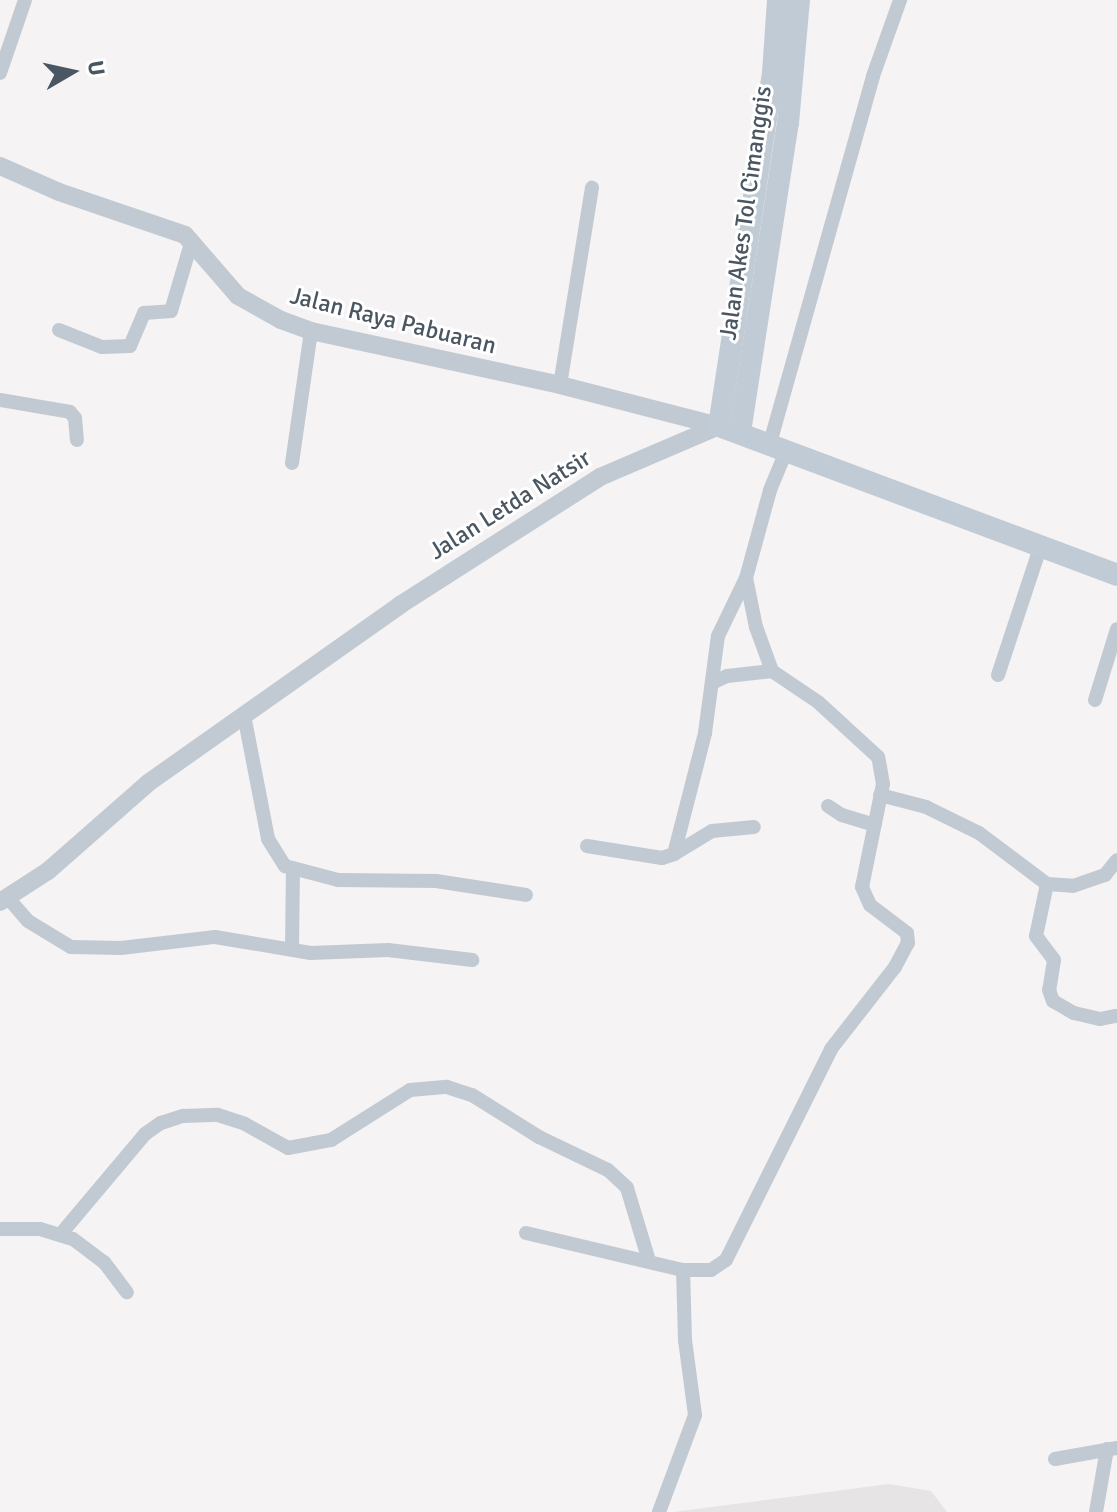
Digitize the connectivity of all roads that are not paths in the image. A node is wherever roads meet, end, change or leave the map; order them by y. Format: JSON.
{"nodes":[{"id":1,"x":25,"y":0,"type":"edge"},
{"id":2,"x":778,"y":0,"type":"edge"},
{"id":3,"x":799,"y":0,"type":"edge"},
{"id":4,"x":900,"y":0,"type":"edge"},
{"id":5,"x":0,"y":73,"type":"edge"},
{"id":6,"x":0,"y":166,"type":"edge"},
{"id":7,"x":592,"y":188,"type":"dead end"},
{"id":8,"x":192,"y":240,"type":"junction"},
{"id":9,"x":59,"y":330,"type":"dead end"},
{"id":10,"x":311,"y":331,"type":"junction"},
{"id":11,"x":560,"y":385,"type":"junction"},
{"id":12,"x":0,"y":400,"type":"edge"},
{"id":13,"x":729,"y":429,"type":"junction"},
{"id":14,"x":77,"y":440,"type":"dead end"},
{"id":15,"x":778,"y":446,"type":"junction"},
{"id":16,"x":292,"y":463,"type":"dead end"},
{"id":17,"x":1041,"y":545,"type":"junction"},
{"id":18,"x":1117,"y":575,"type":"edge"},
{"id":19,"x":746,"y":578,"type":"junction"},
{"id":20,"x":1117,"y":629,"type":"edge"},
{"id":21,"x":772,"y":671,"type":"junction"},
{"id":22,"x":998,"y":675,"type":"dead end"},
{"id":23,"x":714,"y":682,"type":"junction"},
{"id":24,"x":1095,"y":700,"type":"dead end"},
{"id":25,"x":244,"y":715,"type":"junction"},
{"id":26,"x":880,"y":795,"type":"junction"},
{"id":27,"x":828,"y":806,"type":"dead end"},
{"id":28,"x":874,"y":825,"type":"junction"},
{"id":29,"x":754,"y":827,"type":"dead end"},
{"id":30,"x":587,"y":846,"type":"dead end"},
{"id":31,"x":674,"y":854,"type":"junction"},
{"id":32,"x":1117,"y":860,"type":"edge"},
{"id":33,"x":293,"y":871,"type":"junction"},
{"id":34,"x":1047,"y":884,"type":"junction"},
{"id":35,"x":526,"y":895,"type":"dead end"},
{"id":36,"x":4,"y":900,"type":"edge"},
{"id":37,"x":292,"y":949,"type":"junction"},
{"id":38,"x":472,"y":960,"type":"dead end"},
{"id":39,"x":1116,"y":1016,"type":"edge"},
{"id":40,"x":0,"y":1229,"type":"edge"},
{"id":41,"x":526,"y":1233,"type":"dead end"},
{"id":42,"x":60,"y":1235,"type":"junction"},
{"id":43,"x":649,"y":1261,"type":"junction"},
{"id":44,"x":683,"y":1270,"type":"junction"},
{"id":45,"x":127,"y":1292,"type":"dead end"},
{"id":46,"x":1112,"y":1449,"type":"edge"},
{"id":47,"x":1055,"y":1459,"type":"dead end"},
{"id":48,"x":659,"y":1512,"type":"edge"},
{"id":49,"x":1096,"y":1512,"type":"edge"}],
"edges":[{"from":1,"to":5,"type":"street"},
{"from":2,"to":13,"type":"main road"},
{"from":3,"to":13,"type":"main road","name":"Jalan Akes Tol Cimanggis"},
{"from":4,"to":15,"type":"street"},
{"from":6,"to":8,"type":"street","name":"Jalan Raya Pabuaran"},
{"from":7,"to":11,"type":"street"},
{"from":8,"to":9,"type":"street"},
{"from":8,"to":10,"type":"street","name":"Jalan Raya Pabuaran"},
{"from":10,"to":11,"type":"street","name":"Jalan Raya Pabuaran"},
{"from":10,"to":16,"type":"street"},
{"from":11,"to":13,"type":"street","name":"Jalan Raya Pabuaran"},
{"from":12,"to":14,"type":"street"},
{"from":13,"to":15,"type":"main road"},
{"from":13,"to":25,"type":"street","name":"Jalan Letda Natsir"},
{"from":15,"to":17,"type":"main road"},
{"from":15,"to":19,"type":"street"},
{"from":17,"to":18,"type":"main road"},
{"from":17,"to":22,"type":"street"},
{"from":19,"to":21,"type":"street"},
{"from":19,"to":23,"type":"street"},
{"from":20,"to":24,"type":"street"},
{"from":21,"to":23,"type":"street"},
{"from":21,"to":26,"type":"street"},
{"from":23,"to":31,"type":"street"},
{"from":25,"to":33,"type":"street"},
{"from":25,"to":36,"type":"street","name":"Jalan Letda Natsir"},
{"from":26,"to":28,"type":"street"},
{"from":26,"to":34,"type":"street"},
{"from":27,"to":28,"type":"street"},
{"from":28,"to":44,"type":"street"},
{"from":29,"to":31,"type":"street"},
{"from":30,"to":31,"type":"street"},
{"from":32,"to":34,"type":"street"},
{"from":33,"to":35,"type":"street"},
{"from":33,"to":37,"type":"street"},
{"from":34,"to":39,"type":"street"},
{"from":36,"to":37,"type":"street"},
{"from":37,"to":38,"type":"street"},
{"from":40,"to":42,"type":"street"},
{"from":41,"to":43,"type":"street"},
{"from":42,"to":43,"type":"street"},
{"from":42,"to":45,"type":"street"},
{"from":43,"to":44,"type":"street"},
{"from":44,"to":48,"type":"street"},
{"from":46,"to":47,"type":"street"},
{"from":46,"to":49,"type":"street"}]}
